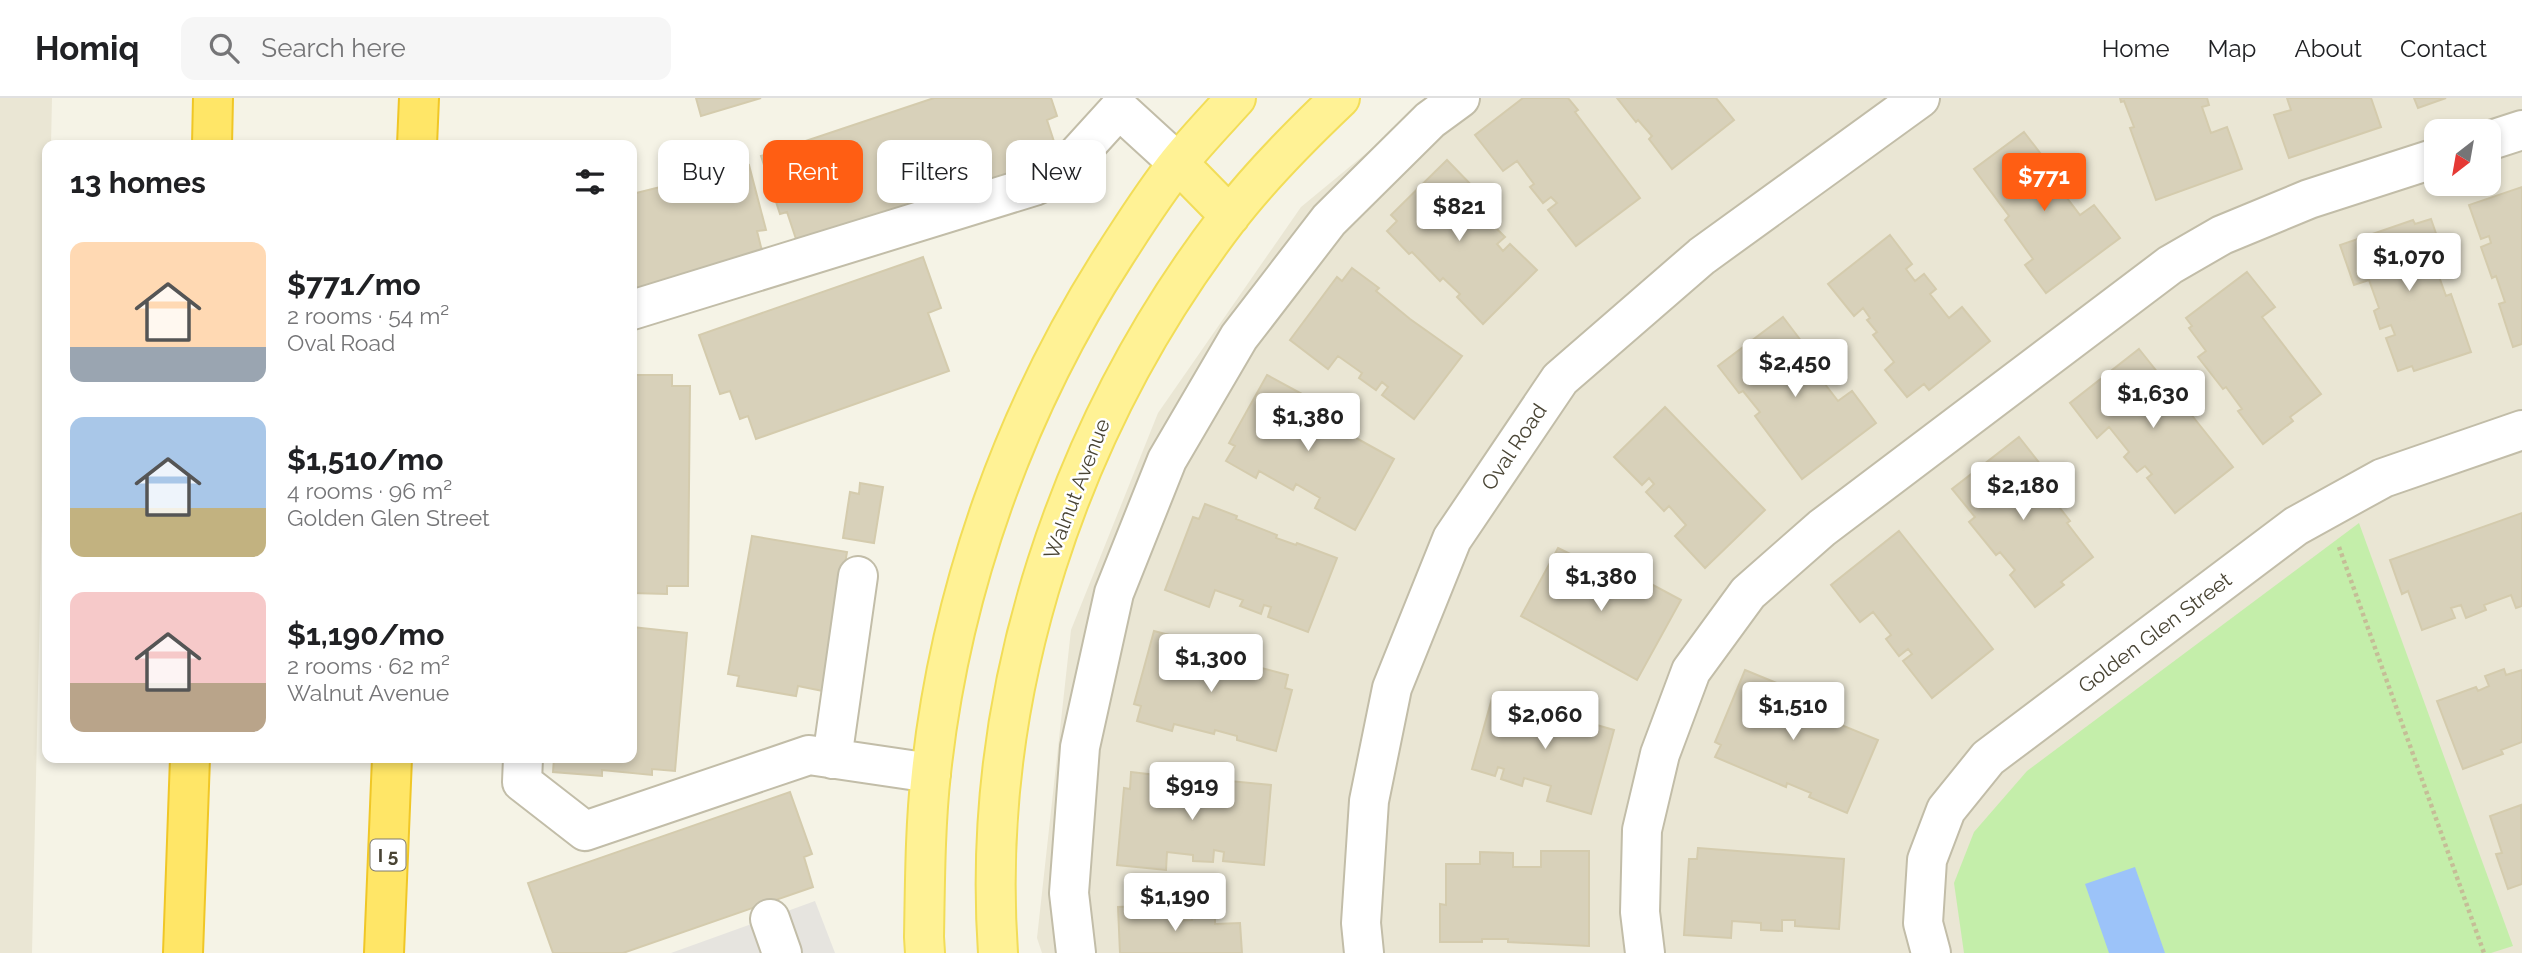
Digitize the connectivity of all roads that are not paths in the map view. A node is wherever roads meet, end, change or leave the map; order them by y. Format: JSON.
{"nodes":[{"id":1,"x":205,"y":98,"type":"edge"},
{"id":2,"x":213,"y":98,"type":"edge"},
{"id":3,"x":419,"y":98,"type":"edge"},
{"id":4,"x":1236,"y":98,"type":"edge"},
{"id":5,"x":1340,"y":98,"type":"edge"},
{"id":6,"x":1460,"y":98,"type":"edge"},
{"id":7,"x":1920,"y":98,"type":"edge"},
{"id":8,"x":2522,"y":131,"type":"edge"},
{"id":9,"x":2501,"y":137,"type":"edge"},
{"id":10,"x":212,"y":140,"type":"edge"},
{"id":11,"x":212,"y":140,"type":"edge"},
{"id":12,"x":417,"y":140,"type":"edge"},
{"id":13,"x":2424,"y":162,"type":"edge"},
{"id":14,"x":1178,"y":163,"type":"junction"},
{"id":15,"x":1230,"y":216,"type":"junction"},
{"id":16,"x":637,"y":308,"type":"edge"},
{"id":17,"x":2522,"y":430,"type":"edge"},
{"id":18,"x":858,"y":576,"type":"dead end"},
{"id":19,"x":832,"y":759,"type":"junction"},
{"id":20,"x":190,"y":763,"type":"edge"},
{"id":21,"x":392,"y":763,"type":"edge"},
{"id":22,"x":523,"y":763,"type":"edge"},
{"id":23,"x":931,"y":773,"type":"junction"},
{"id":24,"x":183,"y":953,"type":"edge"},
{"id":25,"x":384,"y":953,"type":"edge"},
{"id":26,"x":925,"y":953,"type":"edge"},
{"id":27,"x":998,"y":953,"type":"edge"},
{"id":28,"x":1076,"y":953,"type":"edge"},
{"id":29,"x":1364,"y":953,"type":"edge"},
{"id":30,"x":1645,"y":953,"type":"edge"},
{"id":31,"x":1931,"y":953,"type":"edge"}],
"edges":[{"from":1,"to":10,"type":"highway"},
{"from":2,"to":11,"type":"highway"},
{"from":3,"to":12,"type":"highway"},
{"from":4,"to":14,"type":"main road"},
{"from":5,"to":15,"type":"main road","name":"Walnut Avenue"},
{"from":6,"to":28,"type":"street"},
{"from":7,"to":29,"type":"street","name":"Oval Road"},
{"from":8,"to":9,"type":"street"},
{"from":13,"to":30,"type":"street"},
{"from":14,"to":15,"type":"main road"},
{"from":14,"to":16,"type":"street"},
{"from":14,"to":23,"type":"main road"},
{"from":15,"to":27,"type":"main road","name":"Walnut Avenue"},
{"from":17,"to":31,"type":"street","name":"Golden Glen Street"},
{"from":18,"to":19,"type":"street"},
{"from":19,"to":22,"type":"street"},
{"from":19,"to":23,"type":"street"},
{"from":20,"to":24,"type":"highway"},
{"from":21,"to":25,"type":"highway","number":"I 5"},
{"from":23,"to":26,"type":"main road"}]}
